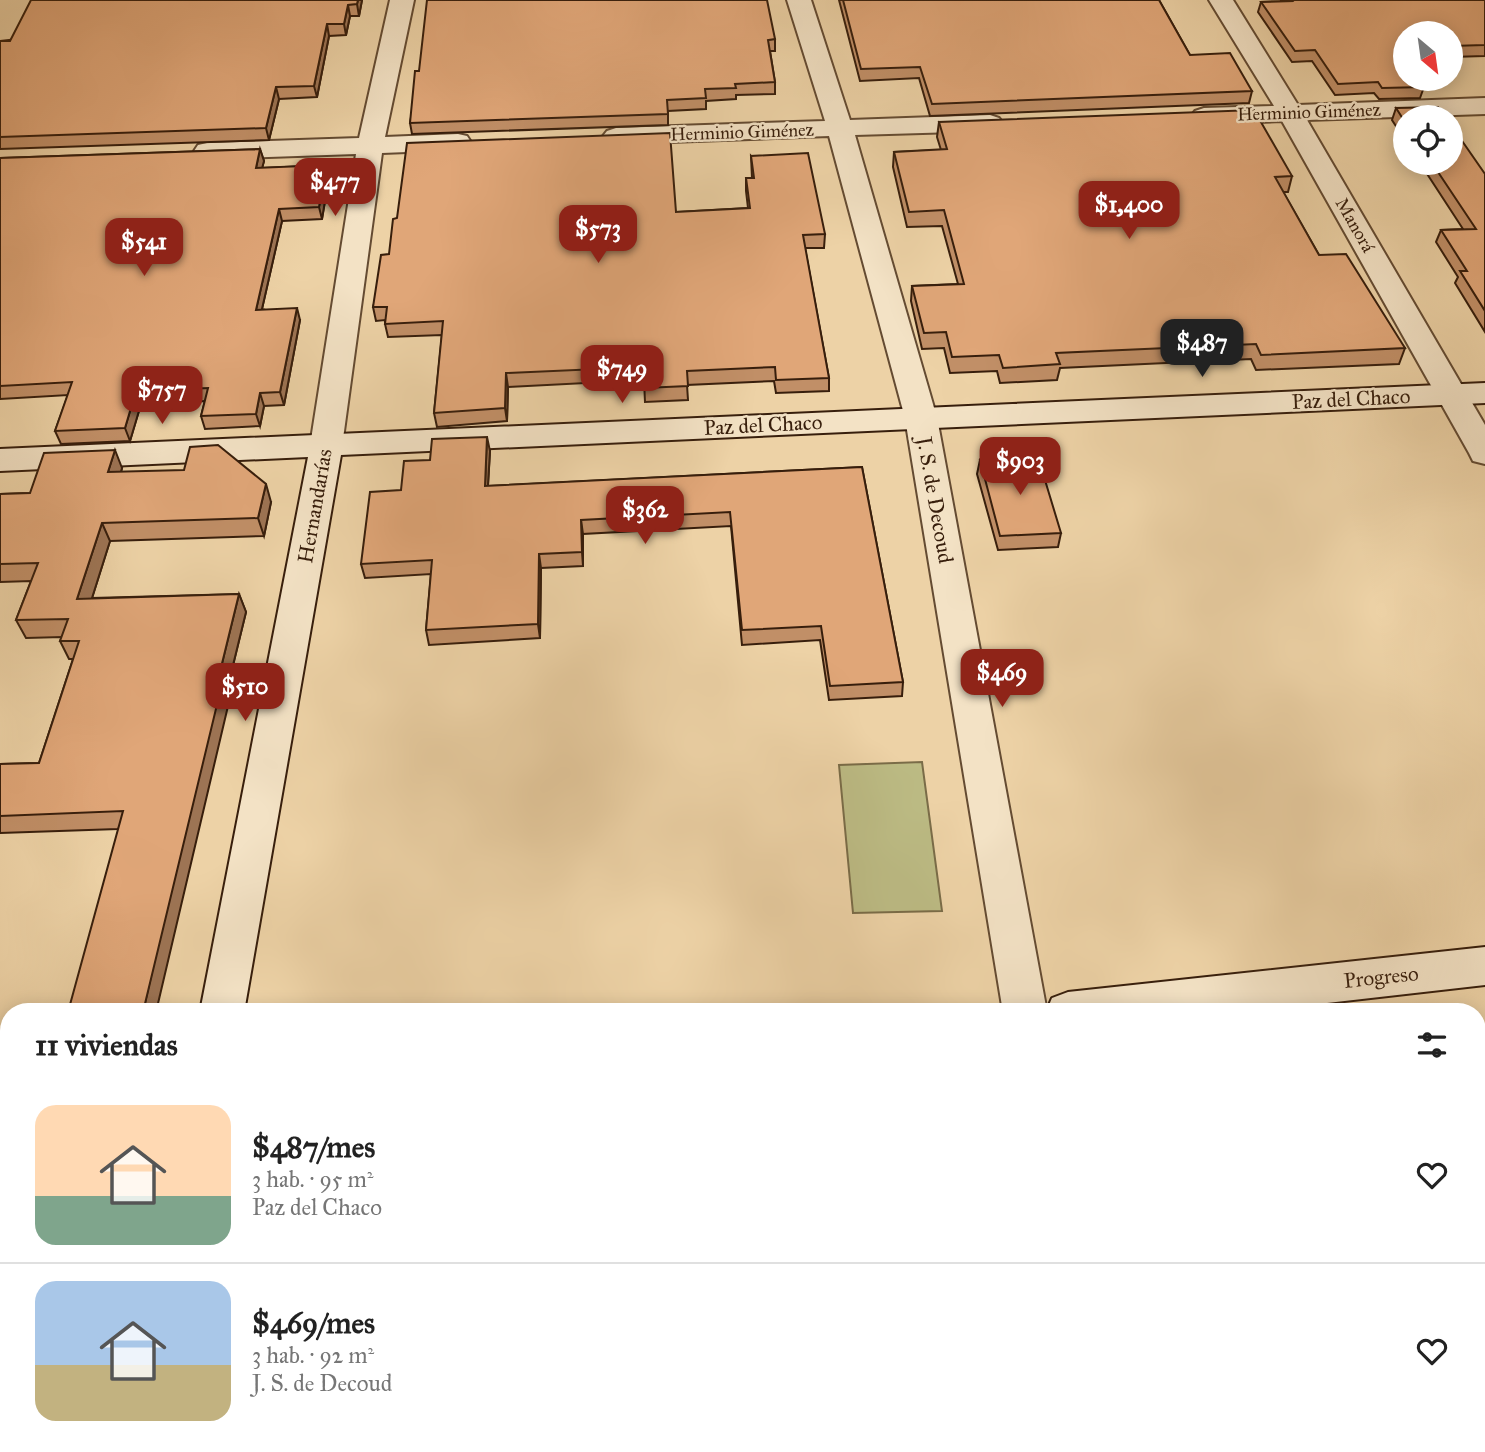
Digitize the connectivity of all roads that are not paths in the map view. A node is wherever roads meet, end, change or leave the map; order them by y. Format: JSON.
{"nodes":[{"id":1,"x":402,"y":0,"type":"edge"},
{"id":2,"x":799,"y":0,"type":"edge"},
{"id":3,"x":1220,"y":0,"type":"edge"},
{"id":4,"x":1485,"y":106,"type":"edge"},
{"id":5,"x":1290,"y":112,"type":"junction"},
{"id":6,"x":1181,"y":116,"type":"edge"},
{"id":7,"x":1017,"y":122,"type":"edge"},
{"id":8,"x":839,"y":129,"type":"junction"},
{"id":9,"x":591,"y":137,"type":"edge"},
{"id":10,"x":481,"y":141,"type":"edge"},
{"id":11,"x":370,"y":145,"type":"junction"},
{"id":12,"x":178,"y":153,"type":"edge"},
{"id":13,"x":1485,"y":393,"type":"edge"},
{"id":14,"x":1452,"y":394,"type":"junction"},
{"id":15,"x":920,"y":418,"type":"junction"},
{"id":16,"x":326,"y":446,"type":"junction"},
{"id":17,"x":1485,"y":453,"type":"edge"},
{"id":18,"x":0,"y":460,"type":"edge"},
{"id":19,"x":1485,"y":966,"type":"edge"},
{"id":20,"x":224,"y":1003,"type":"edge"},
{"id":21,"x":1023,"y":1003,"type":"edge"},
{"id":22,"x":1150,"y":1003,"type":"edge"}],
"edges":[{"from":1,"to":11,"type":"street","name":"Hernandarías"},
{"from":2,"to":8,"type":"street","name":"J. S. de Decoud"},
{"from":3,"to":5,"type":"street","name":"Manorá"},
{"from":4,"to":5,"type":"street","name":"Herminio Giménez"},
{"from":5,"to":6,"type":"street","name":"Herminio Giménez"},
{"from":5,"to":14,"type":"street","name":"Manorá"},
{"from":7,"to":8,"type":"street","name":"Herminio Giménez"},
{"from":8,"to":9,"type":"street","name":"Herminio Giménez"},
{"from":8,"to":15,"type":"street","name":"J. S. de Decoud"},
{"from":10,"to":11,"type":"street"},
{"from":11,"to":12,"type":"street"},
{"from":11,"to":16,"type":"street","name":"Hernandarías"},
{"from":13,"to":14,"type":"street","name":"Paz del Chaco"},
{"from":14,"to":15,"type":"street","name":"Paz del Chaco"},
{"from":14,"to":17,"type":"street","name":"Manorá"},
{"from":15,"to":16,"type":"street","name":"Paz del Chaco"},
{"from":15,"to":21,"type":"street","name":"J. S. de Decoud"},
{"from":16,"to":18,"type":"street","name":"Paz del Chaco"},
{"from":16,"to":20,"type":"street","name":"Hernandarías"},
{"from":19,"to":22,"type":"street","name":"Progreso"}]}
